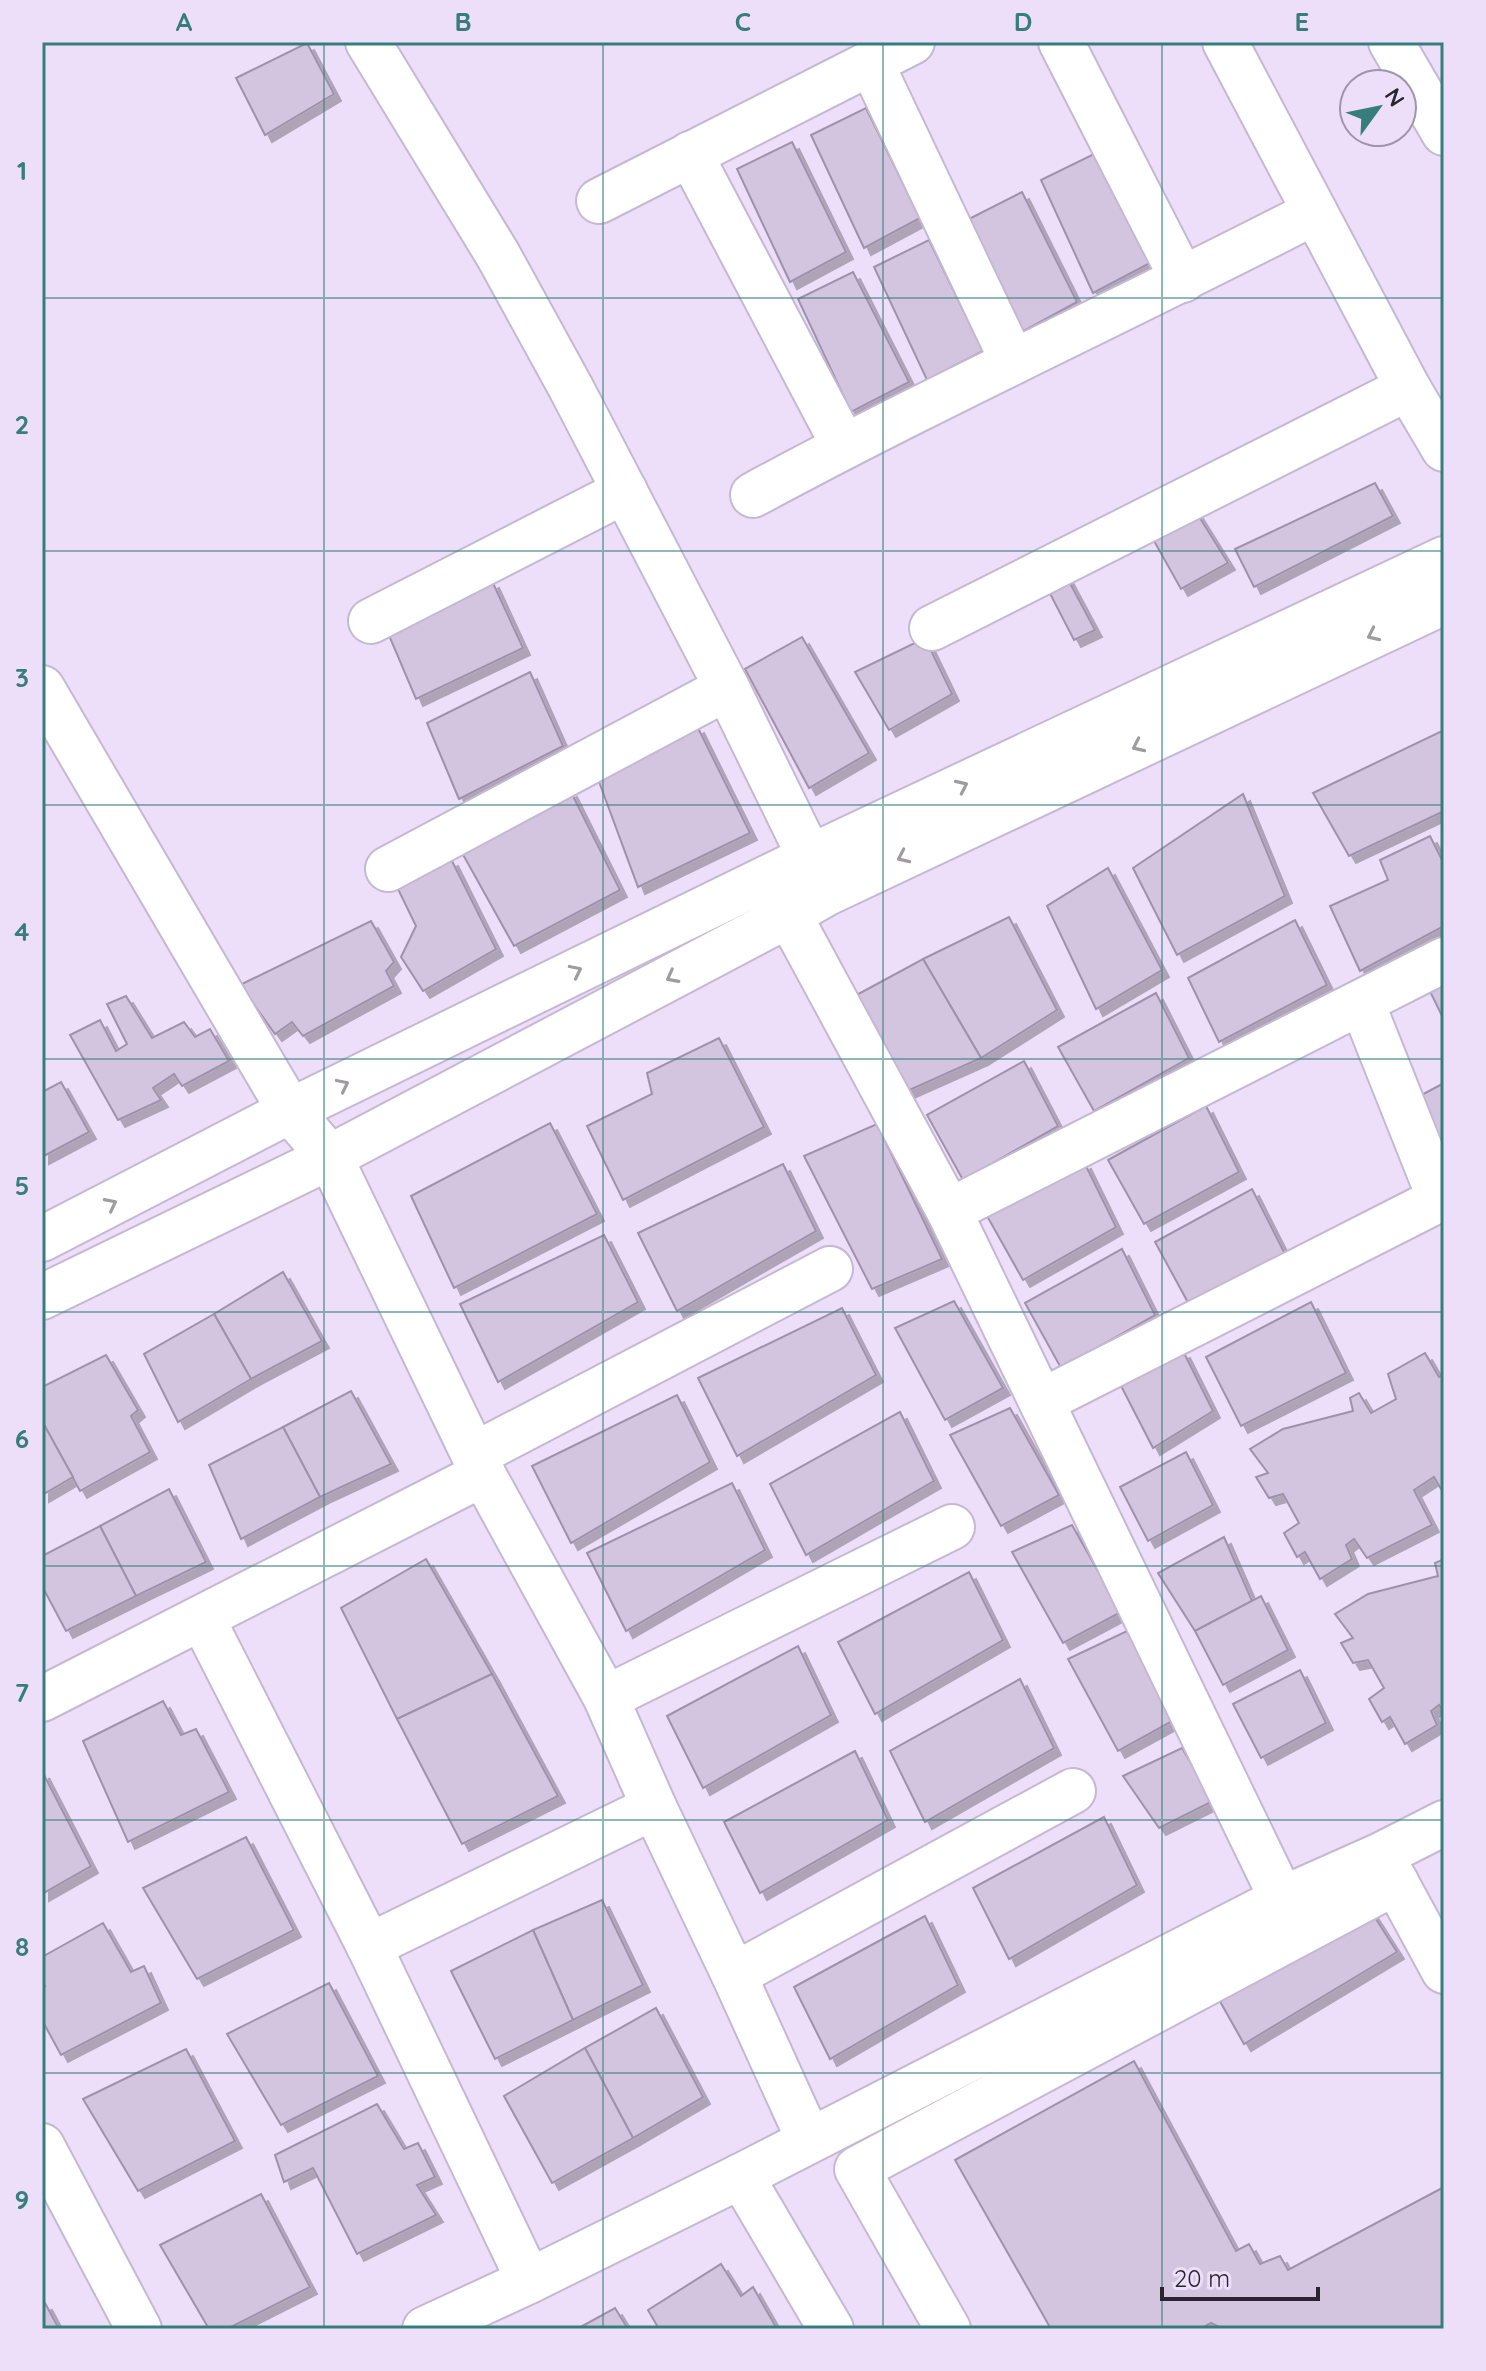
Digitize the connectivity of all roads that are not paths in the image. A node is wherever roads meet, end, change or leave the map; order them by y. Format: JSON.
{"nodes":[{"id":1,"x":368,"y":42,"type":"edge"},
{"id":2,"x":912,"y":42,"type":"edge"},
{"id":3,"x":1061,"y":42,"type":"edge"},
{"id":4,"x":1225,"y":42,"type":"edge"},
{"id":5,"x":1391,"y":42,"type":"edge"},
{"id":6,"x":871,"y":63,"type":"junction"},
{"id":7,"x":1444,"y":133,"type":"edge"},
{"id":8,"x":690,"y":154,"type":"junction"},
{"id":9,"x":599,"y":201,"type":"dead end"},
{"id":10,"x":1315,"y":212,"type":"junction"},
{"id":11,"x":1183,"y":280,"type":"junction"},
{"id":12,"x":1013,"y":362,"type":"junction"},
{"id":13,"x":1408,"y":388,"type":"junction"},
{"id":14,"x":844,"y":446,"type":"junction"},
{"id":15,"x":1444,"y":449,"type":"edge"},
{"id":16,"x":625,"y":491,"type":"junction"},
{"id":17,"x":753,"y":495,"type":"dead end"},
{"id":18,"x":1444,"y":559,"type":"edge"},
{"id":19,"x":1444,"y":602,"type":"edge"},
{"id":20,"x":371,"y":621,"type":"dead end"},
{"id":21,"x":932,"y":628,"type":"dead end"},
{"id":22,"x":42,"y":688,"type":"edge"},
{"id":23,"x":727,"y":688,"type":"junction"},
{"id":24,"x":388,"y":869,"type":"dead end"},
{"id":25,"x":818,"y":875,"type":"junction"},
{"id":26,"x":789,"y":915,"type":"junction"},
{"id":27,"x":1444,"y":960,"type":"edge"},
{"id":28,"x":1362,"y":1003,"type":"junction"},
{"id":29,"x":290,"y":1111,"type":"junction"},
{"id":30,"x":330,"y":1157,"type":"junction"},
{"id":31,"x":1442,"y":1198,"type":"edge"},
{"id":32,"x":949,"y":1211,"type":"junction"},
{"id":33,"x":42,"y":1239,"type":"edge"},
{"id":34,"x":830,"y":1269,"type":"dead end"},
{"id":35,"x":42,"y":1297,"type":"edge"},
{"id":36,"x":1042,"y":1401,"type":"junction"},
{"id":37,"x":478,"y":1465,"type":"junction"},
{"id":38,"x":952,"y":1527,"type":"dead end"},
{"id":39,"x":202,"y":1618,"type":"junction"},
{"id":40,"x":606,"y":1698,"type":"junction"},
{"id":41,"x":42,"y":1699,"type":"edge"},
{"id":42,"x":1073,"y":1791,"type":"dead end"},
{"id":43,"x":654,"y":1807,"type":"junction"},
{"id":44,"x":1444,"y":1823,"type":"edge"},
{"id":45,"x":1389,"y":1868,"type":"junction"},
{"id":46,"x":1282,"y":1899,"type":"junction"},
{"id":47,"x":369,"y":1946,"type":"junction"},
{"id":48,"x":1444,"y":1971,"type":"edge"},
{"id":49,"x":734,"y":1975,"type":"junction"},
{"id":50,"x":809,"y":2140,"type":"junction"},
{"id":51,"x":42,"y":2146,"type":"edge"},
{"id":52,"x":741,"y":2176,"type":"junction"},
{"id":53,"x":529,"y":2281,"type":"junction"},
{"id":54,"x":139,"y":2329,"type":"edge"},
{"id":55,"x":425,"y":2329,"type":"edge"},
{"id":56,"x":831,"y":2329,"type":"edge"},
{"id":57,"x":948,"y":2329,"type":"edge"}],
"edges":[{"from":1,"to":16,"type":"street"},
{"from":2,"to":6,"type":"street"},
{"from":3,"to":11,"type":"street"},
{"from":4,"to":10,"type":"street"},
{"from":5,"to":7,"type":"street"},
{"from":6,"to":8,"type":"street"},
{"from":6,"to":12,"type":"street"},
{"from":8,"to":9,"type":"street"},
{"from":8,"to":14,"type":"street"},
{"from":10,"to":11,"type":"street"},
{"from":10,"to":13,"type":"street"},
{"from":11,"to":12,"type":"street"},
{"from":12,"to":14,"type":"street"},
{"from":13,"to":15,"type":"street"},
{"from":13,"to":21,"type":"street"},
{"from":14,"to":17,"type":"street"},
{"from":16,"to":20,"type":"street"},
{"from":16,"to":23,"type":"street"},
{"from":25,"to":18,"type":"street","one_way":true},
{"from":19,"to":25,"type":"street","one_way":true},
{"from":22,"to":29,"type":"street"},
{"from":23,"to":24,"type":"street"},
{"from":23,"to":25,"type":"street"},
{"from":25,"to":26,"type":"street"},
{"from":29,"to":25,"type":"street","one_way":true},
{"from":26,"to":30,"type":"street","one_way":true},
{"from":26,"to":32,"type":"street"},
{"from":27,"to":28,"type":"street"},
{"from":28,"to":31,"type":"street"},
{"from":28,"to":32,"type":"street"},
{"from":29,"to":30,"type":"street"},
{"from":33,"to":29,"type":"street","one_way":true},
{"from":30,"to":35,"type":"street"},
{"from":30,"to":37,"type":"street"},
{"from":31,"to":36,"type":"street"},
{"from":32,"to":36,"type":"street"},
{"from":34,"to":37,"type":"street"},
{"from":36,"to":46,"type":"street"},
{"from":37,"to":39,"type":"street"},
{"from":37,"to":40,"type":"street"},
{"from":38,"to":40,"type":"street"},
{"from":39,"to":41,"type":"street"},
{"from":39,"to":47,"type":"street"},
{"from":40,"to":43,"type":"street"},
{"from":42,"to":49,"type":"street"},
{"from":43,"to":47,"type":"street"},
{"from":43,"to":49,"type":"street"},
{"from":44,"to":45,"type":"street"},
{"from":45,"to":46,"type":"street"},
{"from":45,"to":48,"type":"street"},
{"from":45,"to":57,"type":"street"},
{"from":46,"to":50,"type":"street"},
{"from":47,"to":53,"type":"street"},
{"from":49,"to":50,"type":"street"},
{"from":50,"to":52,"type":"street"},
{"from":51,"to":54,"type":"street"},
{"from":52,"to":53,"type":"street"},
{"from":52,"to":56,"type":"street"},
{"from":53,"to":55,"type":"street"}]}
